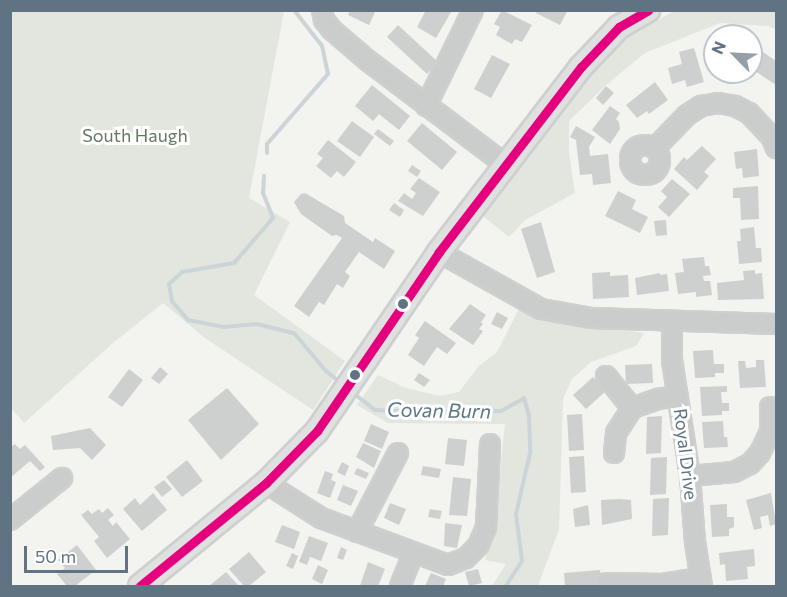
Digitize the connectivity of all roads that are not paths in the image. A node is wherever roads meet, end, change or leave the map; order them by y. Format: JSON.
{"nodes":[{"id":1,"x":322,"y":10,"type":"edge"},
{"id":2,"x":473,"y":10,"type":"edge"},
{"id":3,"x":649,"y":10,"type":"edge"},
{"id":4,"x":426,"y":106,"type":"junction"},
{"id":5,"x":655,"y":148,"type":"dead end"},
{"id":6,"x":777,"y":148,"type":"edge"},
{"id":7,"x":507,"y":166,"type":"junction"},
{"id":8,"x":439,"y":252,"type":"junction"},
{"id":9,"x":672,"y":322,"type":"junction"},
{"id":10,"x":777,"y":324,"type":"edge"},
{"id":11,"x":606,"y":376,"type":"dead end"},
{"id":12,"x":678,"y":396,"type":"junction"},
{"id":13,"x":770,"y":407,"type":"dead end"},
{"id":14,"x":632,"y":408,"type":"junction"},
{"id":15,"x":490,"y":444,"type":"dead end"},
{"id":16,"x":398,"y":453,"type":"dead end"},
{"id":17,"x":614,"y":453,"type":"dead end"},
{"id":18,"x":690,"y":476,"type":"junction"},
{"id":19,"x":62,"y":478,"type":"dead end"},
{"id":20,"x":266,"y":483,"type":"junction"},
{"id":21,"x":10,"y":520,"type":"edge"},
{"id":22,"x":357,"y":532,"type":"junction"},
{"id":23,"x":413,"y":554,"type":"junction"},
{"id":24,"x":702,"y":582,"type":"edge"},
{"id":25,"x":606,"y":583,"type":"dead end"},
{"id":26,"x":140,"y":586,"type":"edge"},
{"id":27,"x":400,"y":586,"type":"edge"}],
"edges":[{"from":1,"to":4,"type":"street"},
{"from":2,"to":4,"type":"street"},
{"from":3,"to":7,"type":"main road"},
{"from":4,"to":7,"type":"street"},
{"from":5,"to":6,"type":"street"},
{"from":7,"to":8,"type":"main road"},
{"from":8,"to":9,"type":"street"},
{"from":8,"to":20,"type":"main road"},
{"from":9,"to":10,"type":"street"},
{"from":9,"to":12,"type":"street","name":"Royal Drive"},
{"from":11,"to":14,"type":"street"},
{"from":12,"to":14,"type":"street"},
{"from":12,"to":18,"type":"street","name":"Royal Drive"},
{"from":13,"to":18,"type":"street"},
{"from":14,"to":17,"type":"street"},
{"from":15,"to":23,"type":"street"},
{"from":16,"to":22,"type":"street"},
{"from":18,"to":24,"type":"street","name":"Royal Drive"},
{"from":19,"to":21,"type":"street"},
{"from":20,"to":22,"type":"street"},
{"from":20,"to":26,"type":"main road"},
{"from":22,"to":23,"type":"street"},
{"from":23,"to":27,"type":"street"},
{"from":24,"to":25,"type":"street"}]}
